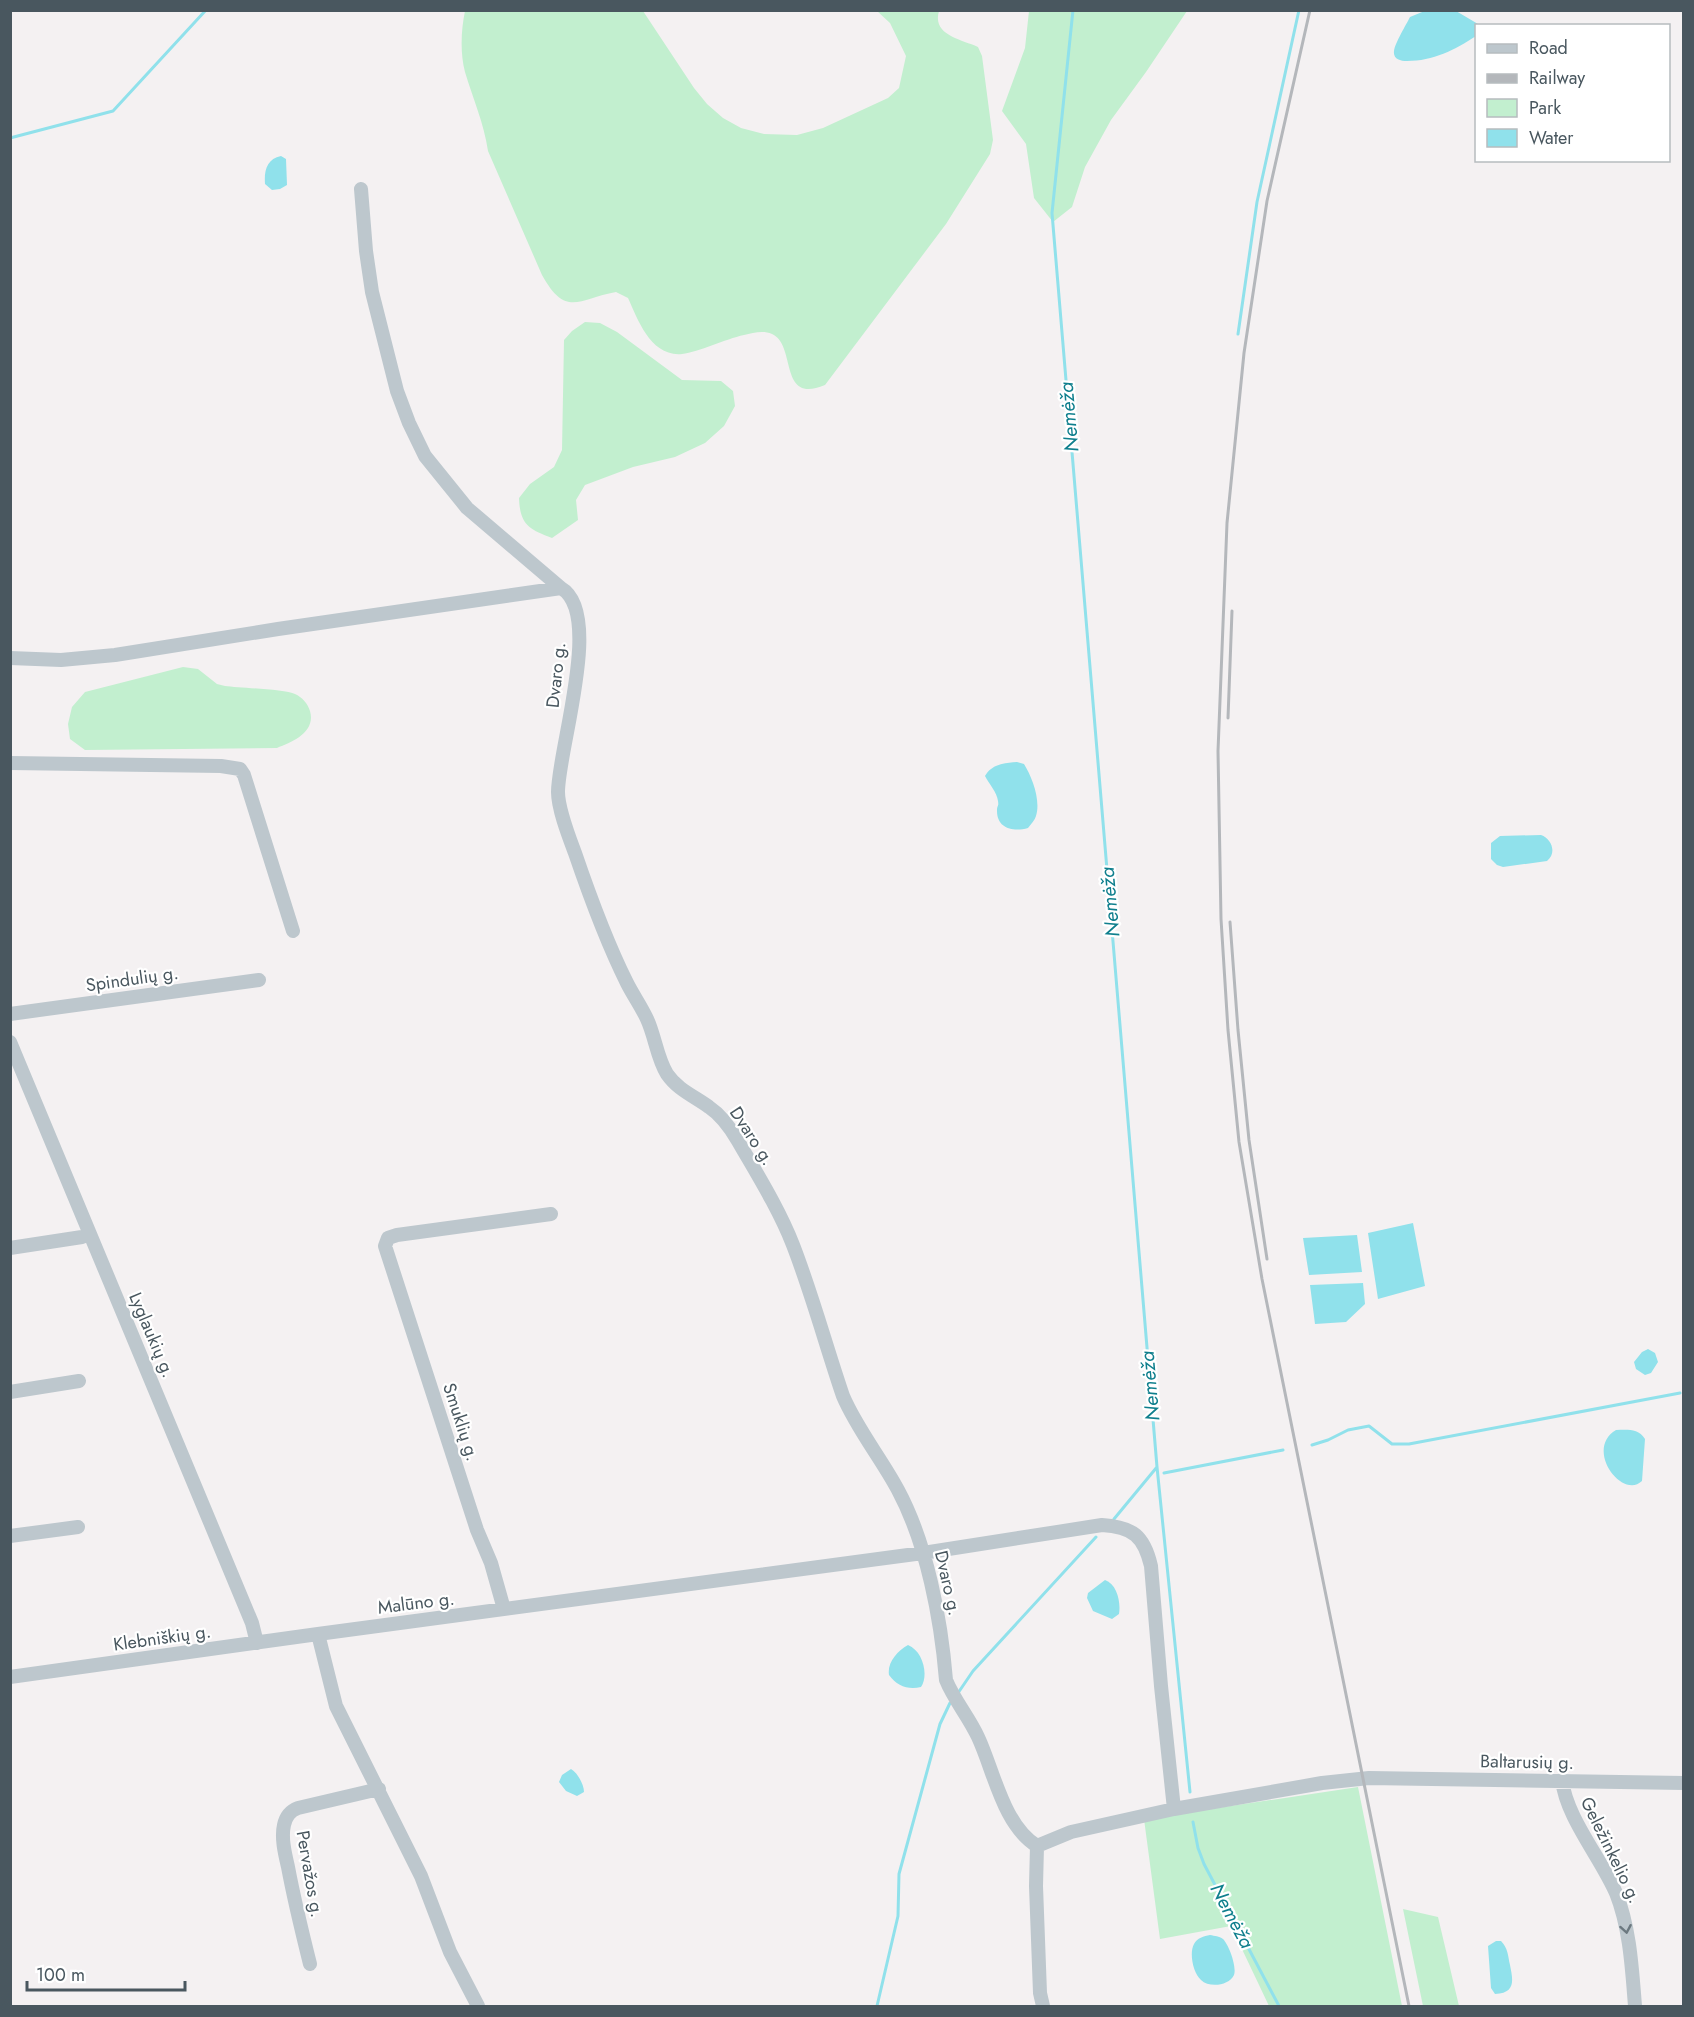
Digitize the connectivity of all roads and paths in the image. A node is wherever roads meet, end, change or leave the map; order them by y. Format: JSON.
{"nodes":[{"id":1,"x":361,"y":189,"type":"dead end"},
{"id":2,"x":561,"y":588,"type":"junction"},
{"id":3,"x":10,"y":658,"type":"edge"},
{"id":4,"x":10,"y":763,"type":"edge"},
{"id":5,"x":293,"y":931,"type":"dead end"},
{"id":6,"x":259,"y":980,"type":"dead end"},
{"id":7,"x":10,"y":1014,"type":"edge"},
{"id":8,"x":10,"y":1042,"type":"edge"},
{"id":9,"x":551,"y":1214,"type":"dead end"},
{"id":10,"x":90,"y":1234,"type":"junction"},
{"id":11,"x":10,"y":1248,"type":"edge"},
{"id":12,"x":79,"y":1381,"type":"dead end"},
{"id":13,"x":10,"y":1392,"type":"edge"},
{"id":14,"x":78,"y":1527,"type":"dead end"},
{"id":15,"x":10,"y":1536,"type":"edge"},
{"id":16,"x":923,"y":1553,"type":"junction"},
{"id":17,"x":504,"y":1609,"type":"junction"},
{"id":18,"x":318,"y":1634,"type":"junction"},
{"id":19,"x":257,"y":1644,"type":"junction"},
{"id":20,"x":10,"y":1677,"type":"edge"},
{"id":21,"x":1562,"y":1780,"type":"junction"},
{"id":22,"x":1683,"y":1783,"type":"edge"},
{"id":23,"x":379,"y":1789,"type":"junction"},
{"id":24,"x":1174,"y":1809,"type":"junction"},
{"id":25,"x":1037,"y":1846,"type":"junction"},
{"id":26,"x":310,"y":1964,"type":"dead end"},
{"id":27,"x":478,"y":2007,"type":"edge"},
{"id":28,"x":1042,"y":2007,"type":"edge"},
{"id":29,"x":1635,"y":2007,"type":"edge"}],
"edges":[{"from":1,"to":2,"type":"street","name":"Dvaro g."},
{"from":2,"to":3,"type":"street"},
{"from":2,"to":16,"type":"street","name":"Dvaro g."},
{"from":4,"to":5,"type":"street"},
{"from":6,"to":7,"type":"street","name":"Spindulių g."},
{"from":8,"to":10,"type":"street","name":"Lyglaukių g."},
{"from":9,"to":17,"type":"street","name":"Smuklių g."},
{"from":10,"to":11,"type":"street"},
{"from":10,"to":19,"type":"street","name":"Lyglaukių g."},
{"from":12,"to":13,"type":"street"},
{"from":14,"to":15,"type":"street"},
{"from":16,"to":17,"type":"street","name":"Malūno g."},
{"from":16,"to":24,"type":"street","name":"Malūno g."},
{"from":16,"to":25,"type":"street","name":"Dvaro g."},
{"from":17,"to":18,"type":"street","name":"Malūno g."},
{"from":18,"to":19,"type":"street","name":"Klebniškių g."},
{"from":18,"to":23,"type":"street"},
{"from":19,"to":20,"type":"street","name":"Klebniškių g."},
{"from":21,"to":22,"type":"street","name":"Baltarusių g."},
{"from":21,"to":24,"type":"street","name":"Baltarusių g."},
{"from":21,"to":29,"type":"street","name":"Geležinkelio g.","one_way":true},
{"from":23,"to":26,"type":"street","name":"Pervažos g."},
{"from":23,"to":27,"type":"street"},
{"from":24,"to":25,"type":"street","name":"Baltarusių g."},
{"from":25,"to":28,"type":"street"}]}
